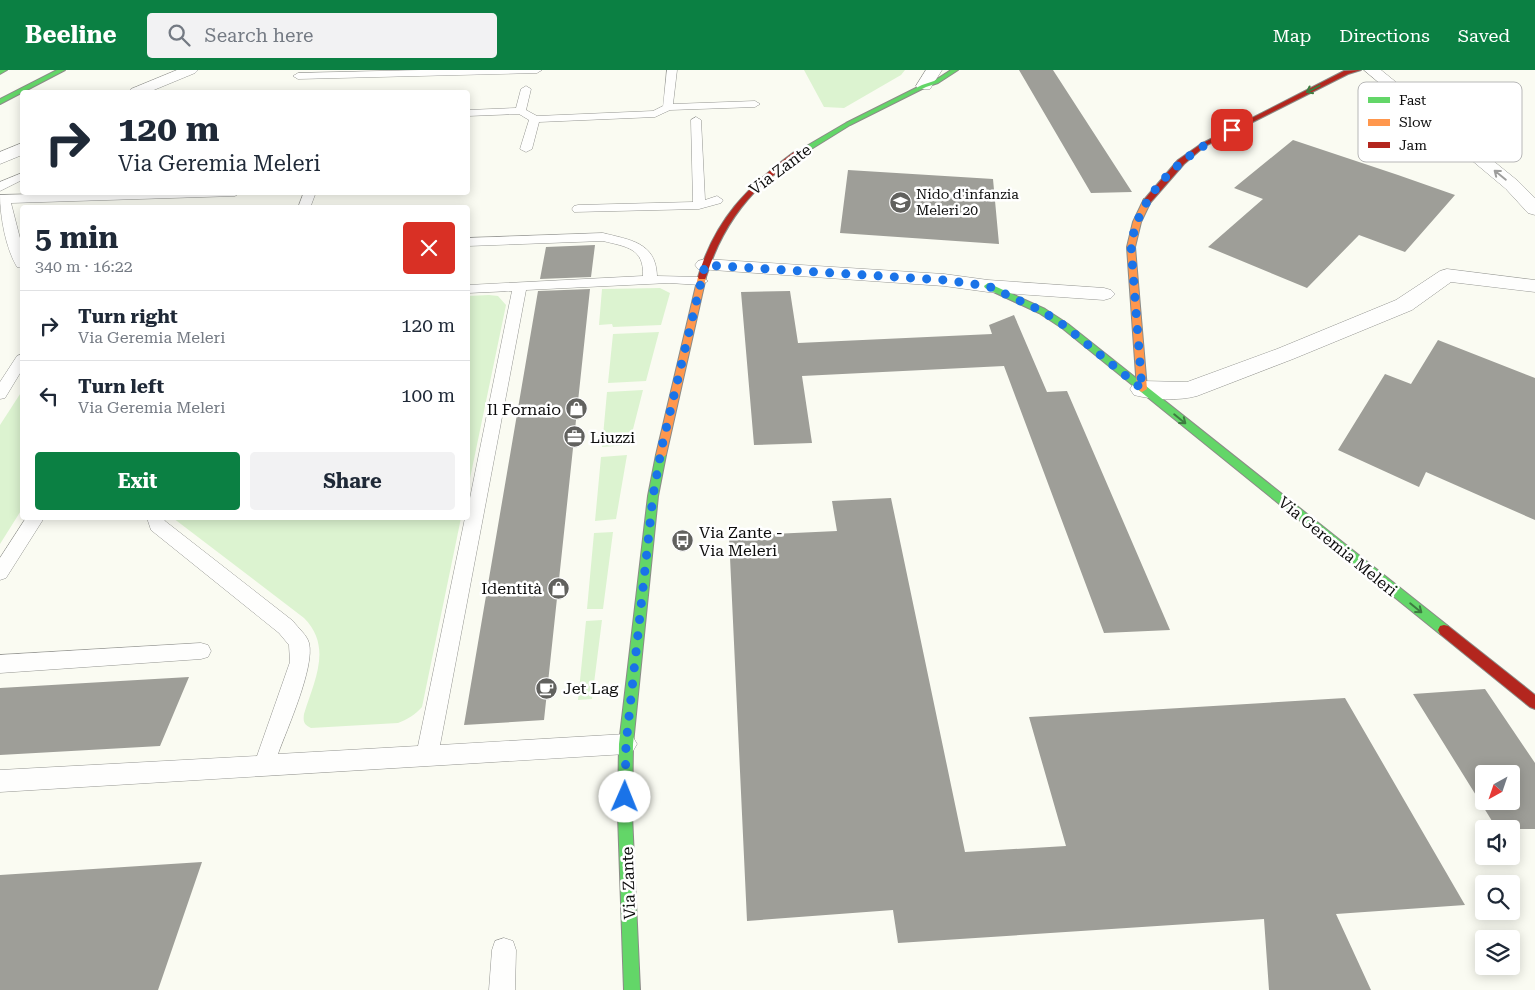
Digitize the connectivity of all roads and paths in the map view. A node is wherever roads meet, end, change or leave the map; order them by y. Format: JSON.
{"nodes":[{"id":1,"x":4,"y":70,"type":"edge"},
{"id":2,"x":62,"y":70,"type":"edge"},
{"id":3,"x":190,"y":70,"type":"edge"},
{"id":4,"x":537,"y":70,"type":"edge"},
{"id":5,"x":672,"y":70,"type":"edge"},
{"id":6,"x":934,"y":70,"type":"edge"},
{"id":7,"x":956,"y":70,"type":"edge"},
{"id":8,"x":1358,"y":70,"type":"edge"},
{"id":9,"x":1372,"y":70,"type":"edge"},
{"id":10,"x":0,"y":72,"type":"edge"},
{"id":11,"x":298,"y":76,"type":"dead end"},
{"id":12,"x":1387,"y":82,"type":"edge"},
{"id":13,"x":924,"y":86,"type":"junction"},
{"id":14,"x":526,"y":89,"type":"dead end"},
{"id":15,"x":23,"y":90,"type":"edge"},
{"id":16,"x":142,"y":90,"type":"edge"},
{"id":17,"x":20,"y":92,"type":"edge"},
{"id":18,"x":0,"y":102,"type":"edge"},
{"id":19,"x":755,"y":104,"type":"dead end"},
{"id":20,"x":668,"y":107,"type":"junction"},
{"id":21,"x":521,"y":112,"type":"junction"},
{"id":22,"x":470,"y":113,"type":"edge"},
{"id":23,"x":535,"y":119,"type":"junction"},
{"id":24,"x":696,"y":120,"type":"dead end"},
{"id":25,"x":20,"y":149,"type":"edge"},
{"id":26,"x":526,"y":149,"type":"dead end"},
{"id":27,"x":0,"y":159,"type":"edge"},
{"id":28,"x":1484,"y":162,"type":"edge"},
{"id":29,"x":20,"y":177,"type":"edge"},
{"id":30,"x":0,"y":187,"type":"edge"},
{"id":31,"x":148,"y":195,"type":"edge"},
{"id":32,"x":2,"y":200,"type":"edge"},
{"id":33,"x":717,"y":200,"type":"dead end"},
{"id":34,"x":699,"y":205,"type":"junction"},
{"id":35,"x":578,"y":209,"type":"dead end"},
{"id":36,"x":1535,"y":209,"type":"edge"},
{"id":37,"x":16,"y":230,"type":"edge"},
{"id":38,"x":470,"y":242,"type":"edge"},
{"id":39,"x":20,"y":253,"type":"edge"},
{"id":40,"x":703,"y":273,"type":"junction"},
{"id":41,"x":650,"y":280,"type":"junction"},
{"id":42,"x":520,"y":286,"type":"junction"},
{"id":43,"x":988,"y":286,"type":"junction"},
{"id":44,"x":1535,"y":286,"type":"edge"},
{"id":45,"x":470,"y":289,"type":"edge"},
{"id":46,"x":1104,"y":294,"type":"dead end"},
{"id":47,"x":20,"y":362,"type":"edge"},
{"id":48,"x":1142,"y":389,"type":"junction"},
{"id":49,"x":0,"y":394,"type":"edge"},
{"id":50,"x":34,"y":520,"type":"edge"},
{"id":51,"x":156,"y":520,"type":"edge"},
{"id":52,"x":0,"y":572,"type":"edge"},
{"id":53,"x":200,"y":651,"type":"dead end"},
{"id":54,"x":0,"y":664,"type":"edge"},
{"id":55,"x":1535,"y":703,"type":"edge"},
{"id":56,"x":626,"y":744,"type":"junction"},
{"id":57,"x":427,"y":756,"type":"junction"},
{"id":58,"x":264,"y":765,"type":"junction"},
{"id":59,"x":0,"y":781,"type":"edge"},
{"id":60,"x":504,"y":950,"type":"dead end"},
{"id":61,"x":502,"y":990,"type":"edge"},
{"id":62,"x":632,"y":990,"type":"edge"}],
"edges":[{"from":1,"to":10,"type":"main road"},
{"from":2,"to":15,"type":"main road"},
{"from":3,"to":16,"type":"street"},
{"from":4,"to":11,"type":"lane"},
{"from":5,"to":20,"type":"lane"},
{"from":6,"to":13,"type":"street"},
{"from":7,"to":13,"type":"main road","name":"Via Zante"},
{"from":8,"to":48,"type":"main road","one_way":true},
{"from":12,"to":9,"type":"street","one_way":true},
{"from":13,"to":40,"type":"main road","name":"Via Zante"},
{"from":14,"to":21,"type":"lane"},
{"from":17,"to":18,"type":"main road"},
{"from":19,"to":20,"type":"lane"},
{"from":20,"to":23,"type":"lane"},
{"from":21,"to":22,"type":"lane"},
{"from":21,"to":23,"type":"lane"},
{"from":23,"to":26,"type":"lane"},
{"from":24,"to":34,"type":"lane"},
{"from":25,"to":27,"type":"street"},
{"from":36,"to":28,"type":"street","one_way":true},
{"from":29,"to":30,"type":"lane"},
{"from":31,"to":32,"type":"lane"},
{"from":32,"to":37,"type":"lane"},
{"from":33,"to":34,"type":"lane"},
{"from":34,"to":35,"type":"lane"},
{"from":37,"to":39,"type":"lane"},
{"from":38,"to":41,"type":"lane"},
{"from":40,"to":41,"type":"lane"},
{"from":40,"to":43,"type":"street","name":"Via Geremia Meleri"},
{"from":40,"to":56,"type":"main road","name":"Via Zante"},
{"from":41,"to":42,"type":"lane"},
{"from":42,"to":45,"type":"lane"},
{"from":42,"to":57,"type":"lane"},
{"from":43,"to":46,"type":"street","name":"Via Geremia Meleri"},
{"from":43,"to":48,"type":"main road","name":"Via Geremia Meleri"},
{"from":44,"to":48,"type":"street"},
{"from":47,"to":49,"type":"lane"},
{"from":48,"to":55,"type":"main road","name":"Via Geremia Meleri","one_way":true},
{"from":50,"to":52,"type":"lane"},
{"from":51,"to":58,"type":"lane"},
{"from":53,"to":54,"type":"lane"},
{"from":56,"to":57,"type":"lane"},
{"from":56,"to":62,"type":"main road","name":"Via Zante"},
{"from":57,"to":58,"type":"lane"},
{"from":58,"to":59,"type":"lane"},
{"from":60,"to":61,"type":"lane"}]}
